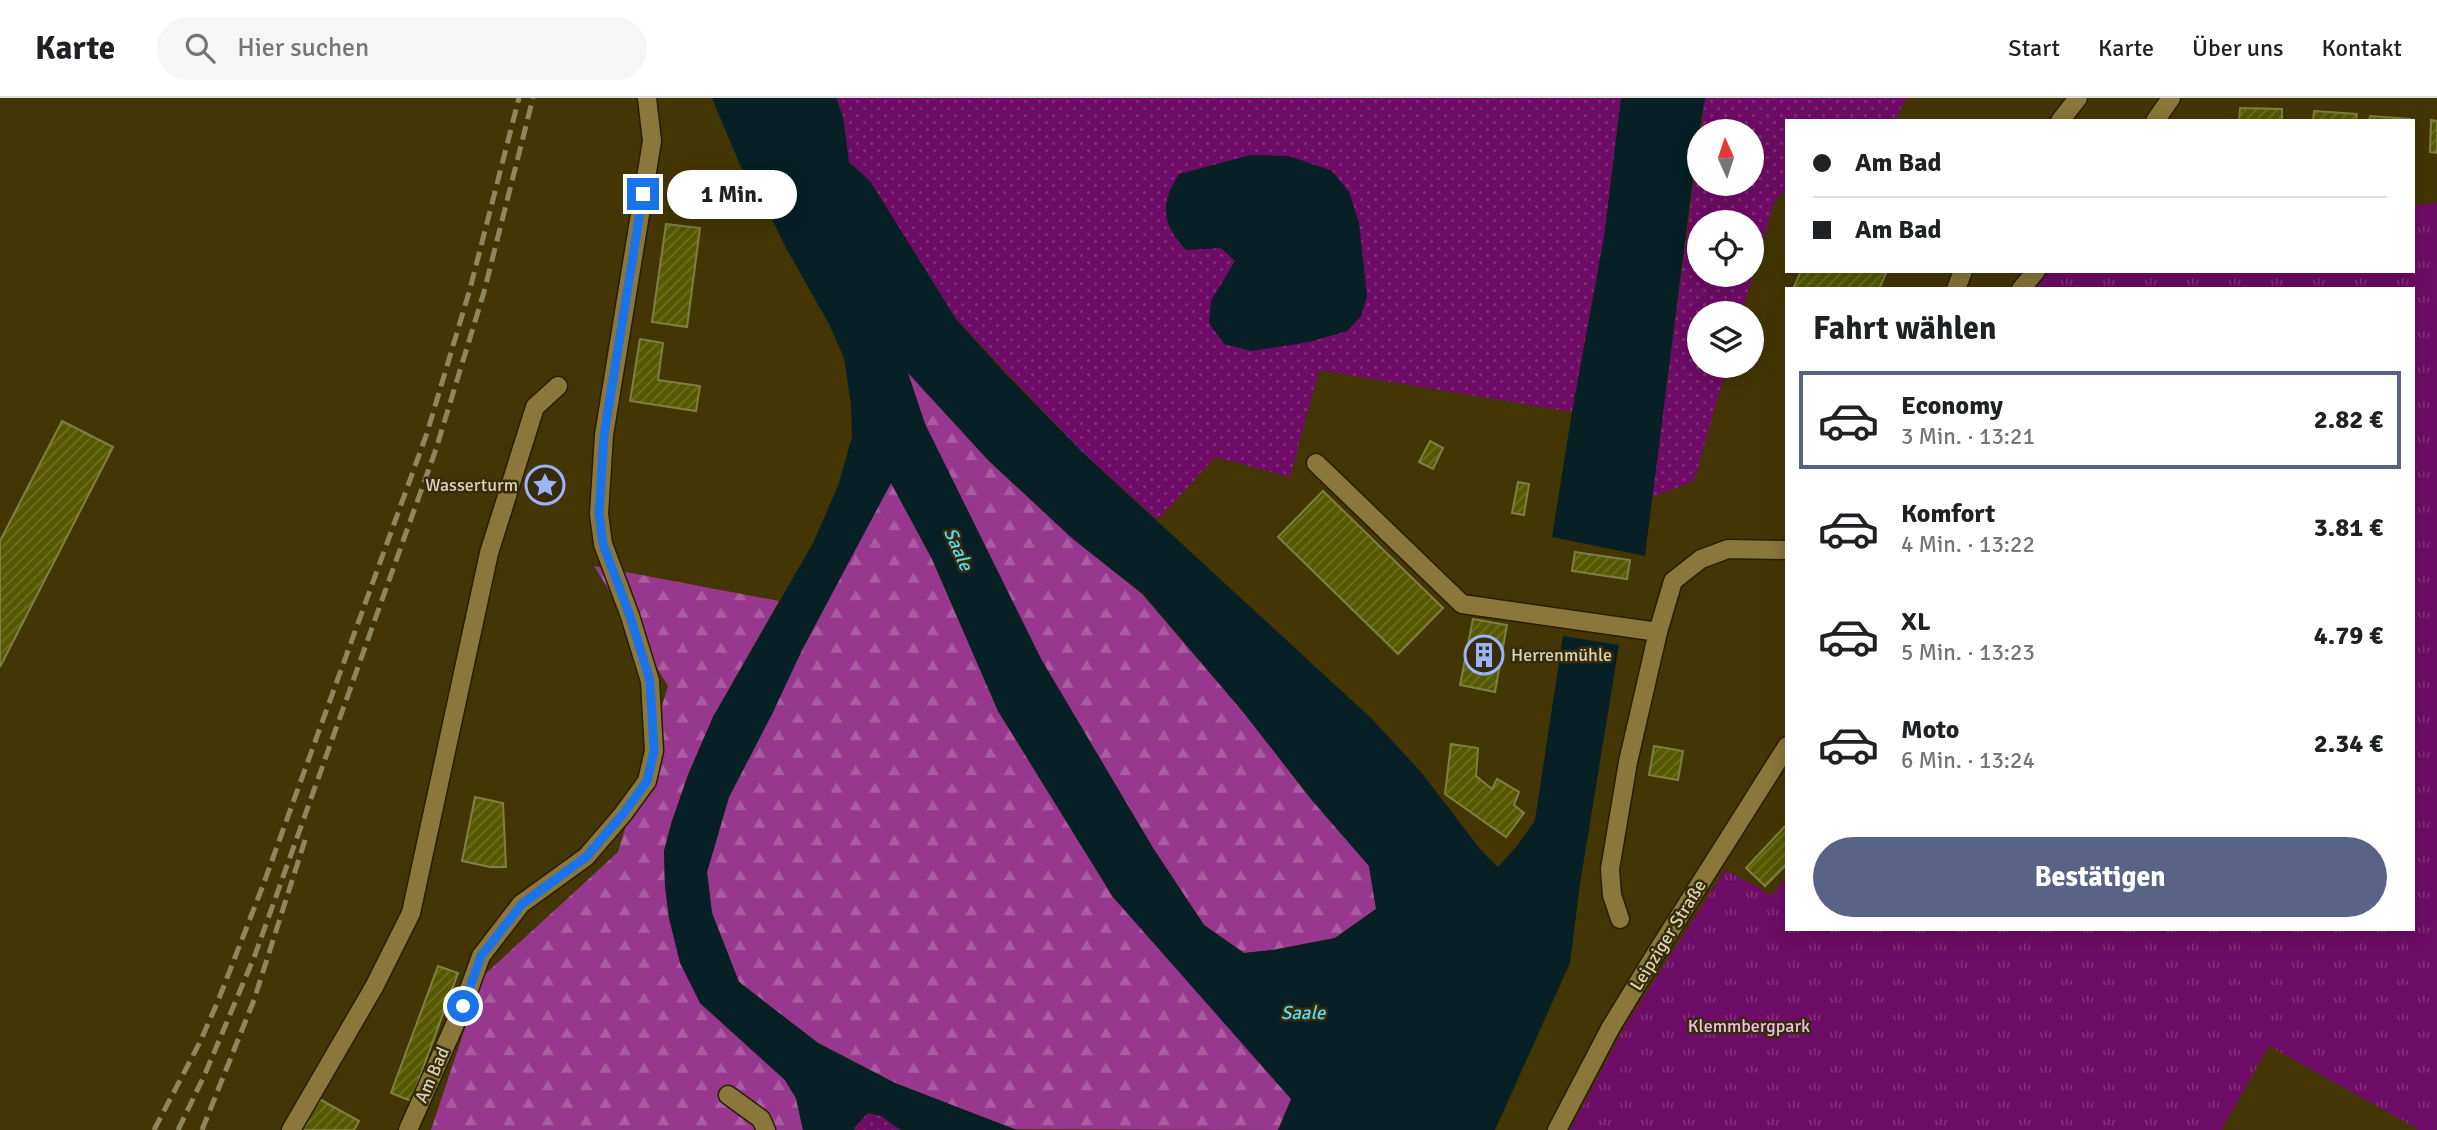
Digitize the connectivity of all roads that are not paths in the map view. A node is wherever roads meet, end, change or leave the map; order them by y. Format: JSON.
{"nodes":[{"id":1,"x":647,"y":98,"type":"edge"},
{"id":2,"x":2077,"y":98,"type":"edge"},
{"id":3,"x":2171,"y":98,"type":"edge"},
{"id":4,"x":2061,"y":119,"type":"edge"},
{"id":5,"x":2156,"y":119,"type":"edge"},
{"id":6,"x":2034,"y":273,"type":"edge"},
{"id":7,"x":2023,"y":287,"type":"edge"},
{"id":8,"x":558,"y":386,"type":"dead end"},
{"id":9,"x":1316,"y":463,"type":"dead end"},
{"id":10,"x":1785,"y":550,"type":"edge"},
{"id":11,"x":1658,"y":632,"type":"junction"},
{"id":12,"x":1785,"y":749,"type":"edge"},
{"id":13,"x":1620,"y":919,"type":"dead end"},
{"id":14,"x":728,"y":1094,"type":"dead end"},
{"id":15,"x":291,"y":1130,"type":"edge"},
{"id":16,"x":408,"y":1130,"type":"edge"},
{"id":17,"x":766,"y":1130,"type":"edge"},
{"id":18,"x":1557,"y":1130,"type":"edge"}],
"edges":[{"from":1,"to":16,"type":"street","name":"Am Bad"},
{"from":2,"to":4,"type":"street"},
{"from":3,"to":5,"type":"street"},
{"from":6,"to":7,"type":"street"},
{"from":8,"to":15,"type":"street"},
{"from":9,"to":11,"type":"street"},
{"from":10,"to":11,"type":"street"},
{"from":11,"to":13,"type":"street"},
{"from":12,"to":18,"type":"street","name":"Leipziger Straße"},
{"from":14,"to":17,"type":"street"}]}
